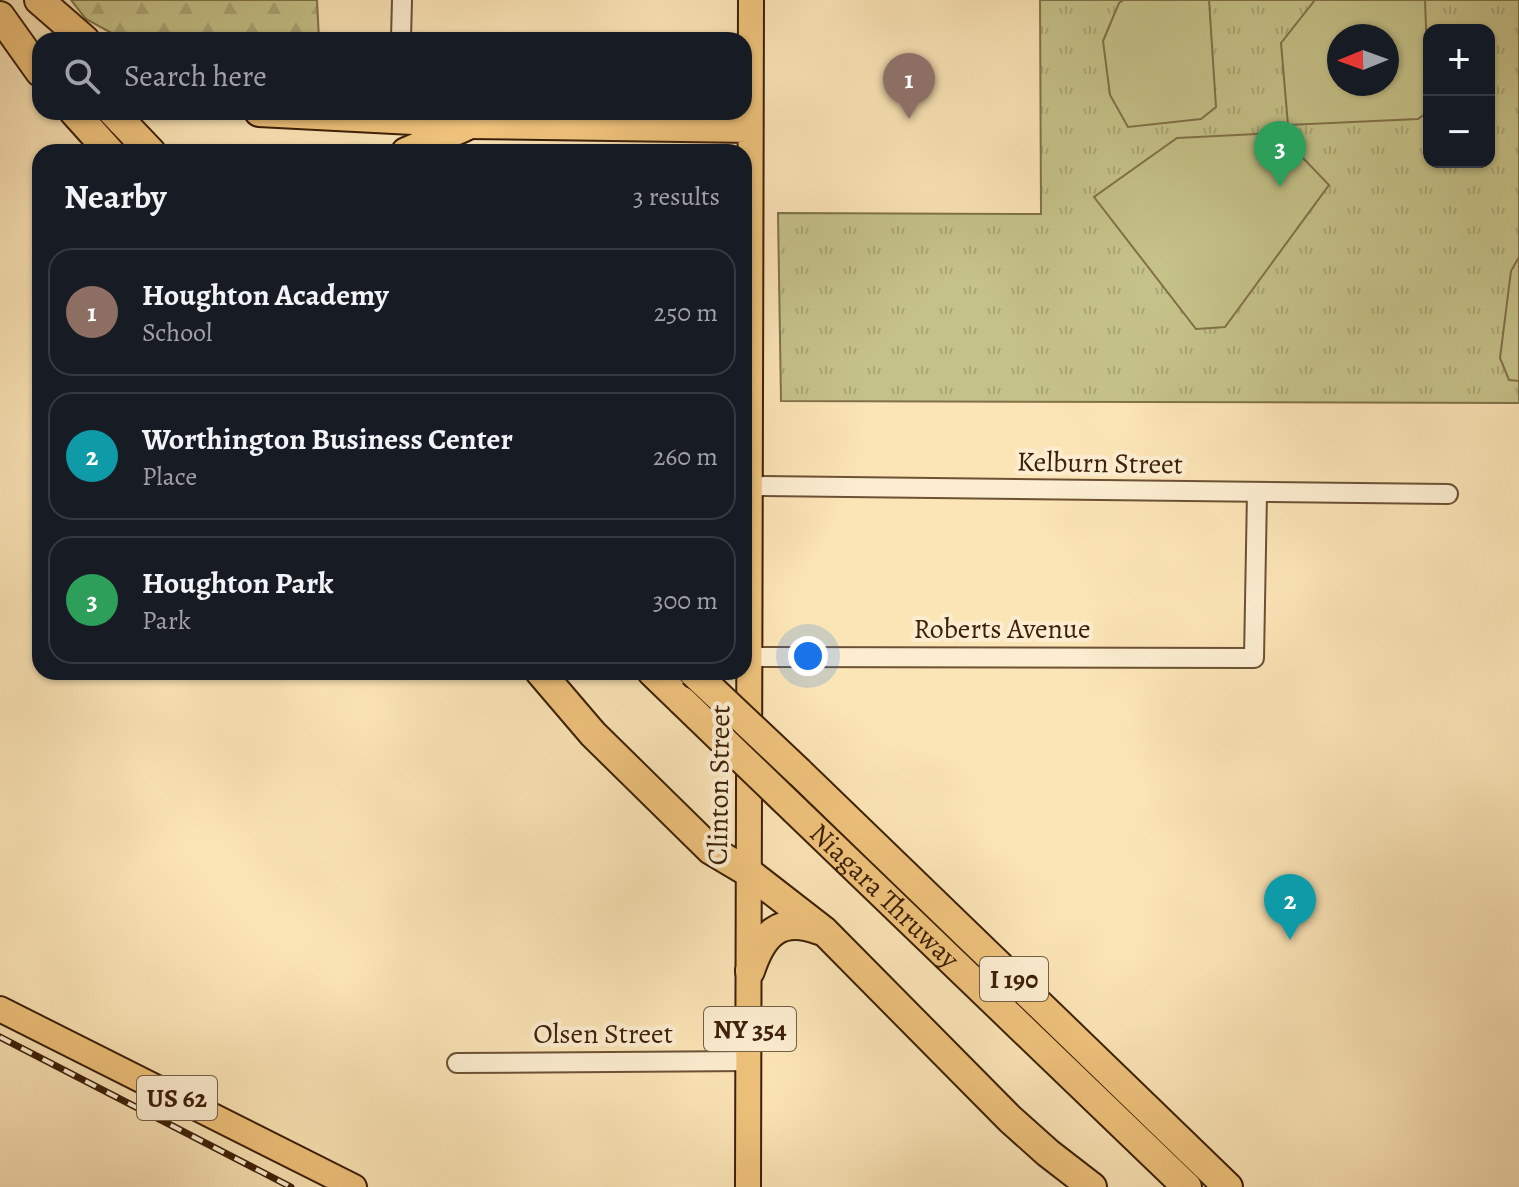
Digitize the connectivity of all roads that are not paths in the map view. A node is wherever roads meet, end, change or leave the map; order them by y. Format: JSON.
{"nodes":[{"id":1,"x":23,"y":0,"type":"edge"},
{"id":2,"x":39,"y":0,"type":"edge"},
{"id":3,"x":402,"y":0,"type":"edge"},
{"id":4,"x":751,"y":0,"type":"edge"},
{"id":5,"x":0,"y":16,"type":"edge"},
{"id":6,"x":49,"y":32,"type":"edge"},
{"id":7,"x":76,"y":32,"type":"edge"},
{"id":8,"x":401,"y":32,"type":"edge"},
{"id":9,"x":751,"y":32,"type":"edge"},
{"id":10,"x":32,"y":61,"type":"edge"},
{"id":11,"x":81,"y":120,"type":"edge"},
{"id":12,"x":121,"y":120,"type":"edge"},
{"id":13,"x":413,"y":120,"type":"edge"},
{"id":14,"x":750,"y":120,"type":"edge"},
{"id":15,"x":466,"y":126,"type":"junction"},
{"id":16,"x":750,"y":130,"type":"junction"},
{"id":17,"x":103,"y":144,"type":"edge"},
{"id":18,"x":143,"y":144,"type":"edge"},
{"id":19,"x":424,"y":144,"type":"edge"},
{"id":20,"x":750,"y":144,"type":"edge"},
{"id":21,"x":752,"y":486,"type":"edge"},
{"id":22,"x":1257,"y":493,"type":"junction"},
{"id":23,"x":1448,"y":494,"type":"dead end"},
{"id":24,"x":752,"y":657,"type":"edge"},
{"id":25,"x":547,"y":680,"type":"edge"},
{"id":26,"x":660,"y":680,"type":"edge"},
{"id":27,"x":701,"y":680,"type":"edge"},
{"id":28,"x":751,"y":680,"type":"edge"},
{"id":29,"x":748,"y":872,"type":"junction"},
{"id":30,"x":824,"y":931,"type":"junction"},
{"id":31,"x":750,"y":971,"type":"junction"},
{"id":32,"x":0,"y":1009,"type":"edge"},
{"id":33,"x":750,"y":1061,"type":"junction"},
{"id":34,"x":457,"y":1063,"type":"dead end"},
{"id":35,"x":354,"y":1187,"type":"edge"},
{"id":36,"x":748,"y":1187,"type":"edge"},
{"id":37,"x":1092,"y":1187,"type":"edge"},
{"id":38,"x":1187,"y":1187,"type":"edge"},
{"id":39,"x":1228,"y":1187,"type":"edge"}],
"edges":[{"from":1,"to":6,"type":"highway"},
{"from":2,"to":7,"type":"highway"},
{"from":3,"to":8,"type":"street"},
{"from":4,"to":9,"type":"main road","name":"Clinton Street","number":"NY 354"},
{"from":5,"to":10,"type":"highway"},
{"from":11,"to":17,"type":"highway"},
{"from":12,"to":18,"type":"highway"},
{"from":13,"to":15,"type":"highway"},
{"from":14,"to":16,"type":"main road","name":"Clinton Street","number":"NY 354"},
{"from":15,"to":16,"type":"main road"},
{"from":15,"to":19,"type":"highway"},
{"from":16,"to":20,"type":"main road","name":"Clinton Street","number":"NY 354"},
{"from":21,"to":22,"type":"street","name":"Kelburn Street"},
{"from":22,"to":23,"type":"street","name":"Kelburn Street"},
{"from":22,"to":24,"type":"street","name":"Roberts Avenue"},
{"from":25,"to":29,"type":"highway"},
{"from":26,"to":38,"type":"highway","name":"Niagara Thruway","number":"I 190","bridge":true},
{"from":27,"to":39,"type":"highway","name":"Niagara Thruway","number":"I 190","bridge":true},
{"from":28,"to":29,"type":"main road","name":"Clinton Street","number":"NY 354"},
{"from":29,"to":30,"type":"highway"},
{"from":29,"to":31,"type":"main road","name":"Clinton Street","number":"NY 354"},
{"from":30,"to":31,"type":"highway"},
{"from":30,"to":37,"type":"highway"},
{"from":31,"to":33,"type":"main road","name":"Clinton Street","number":"NY 354"},
{"from":32,"to":35,"type":"main road","number":"US 62"},
{"from":33,"to":34,"type":"street","name":"Olsen Street"},
{"from":33,"to":36,"type":"main road","name":"Clinton Street","number":"NY 354"}]}
